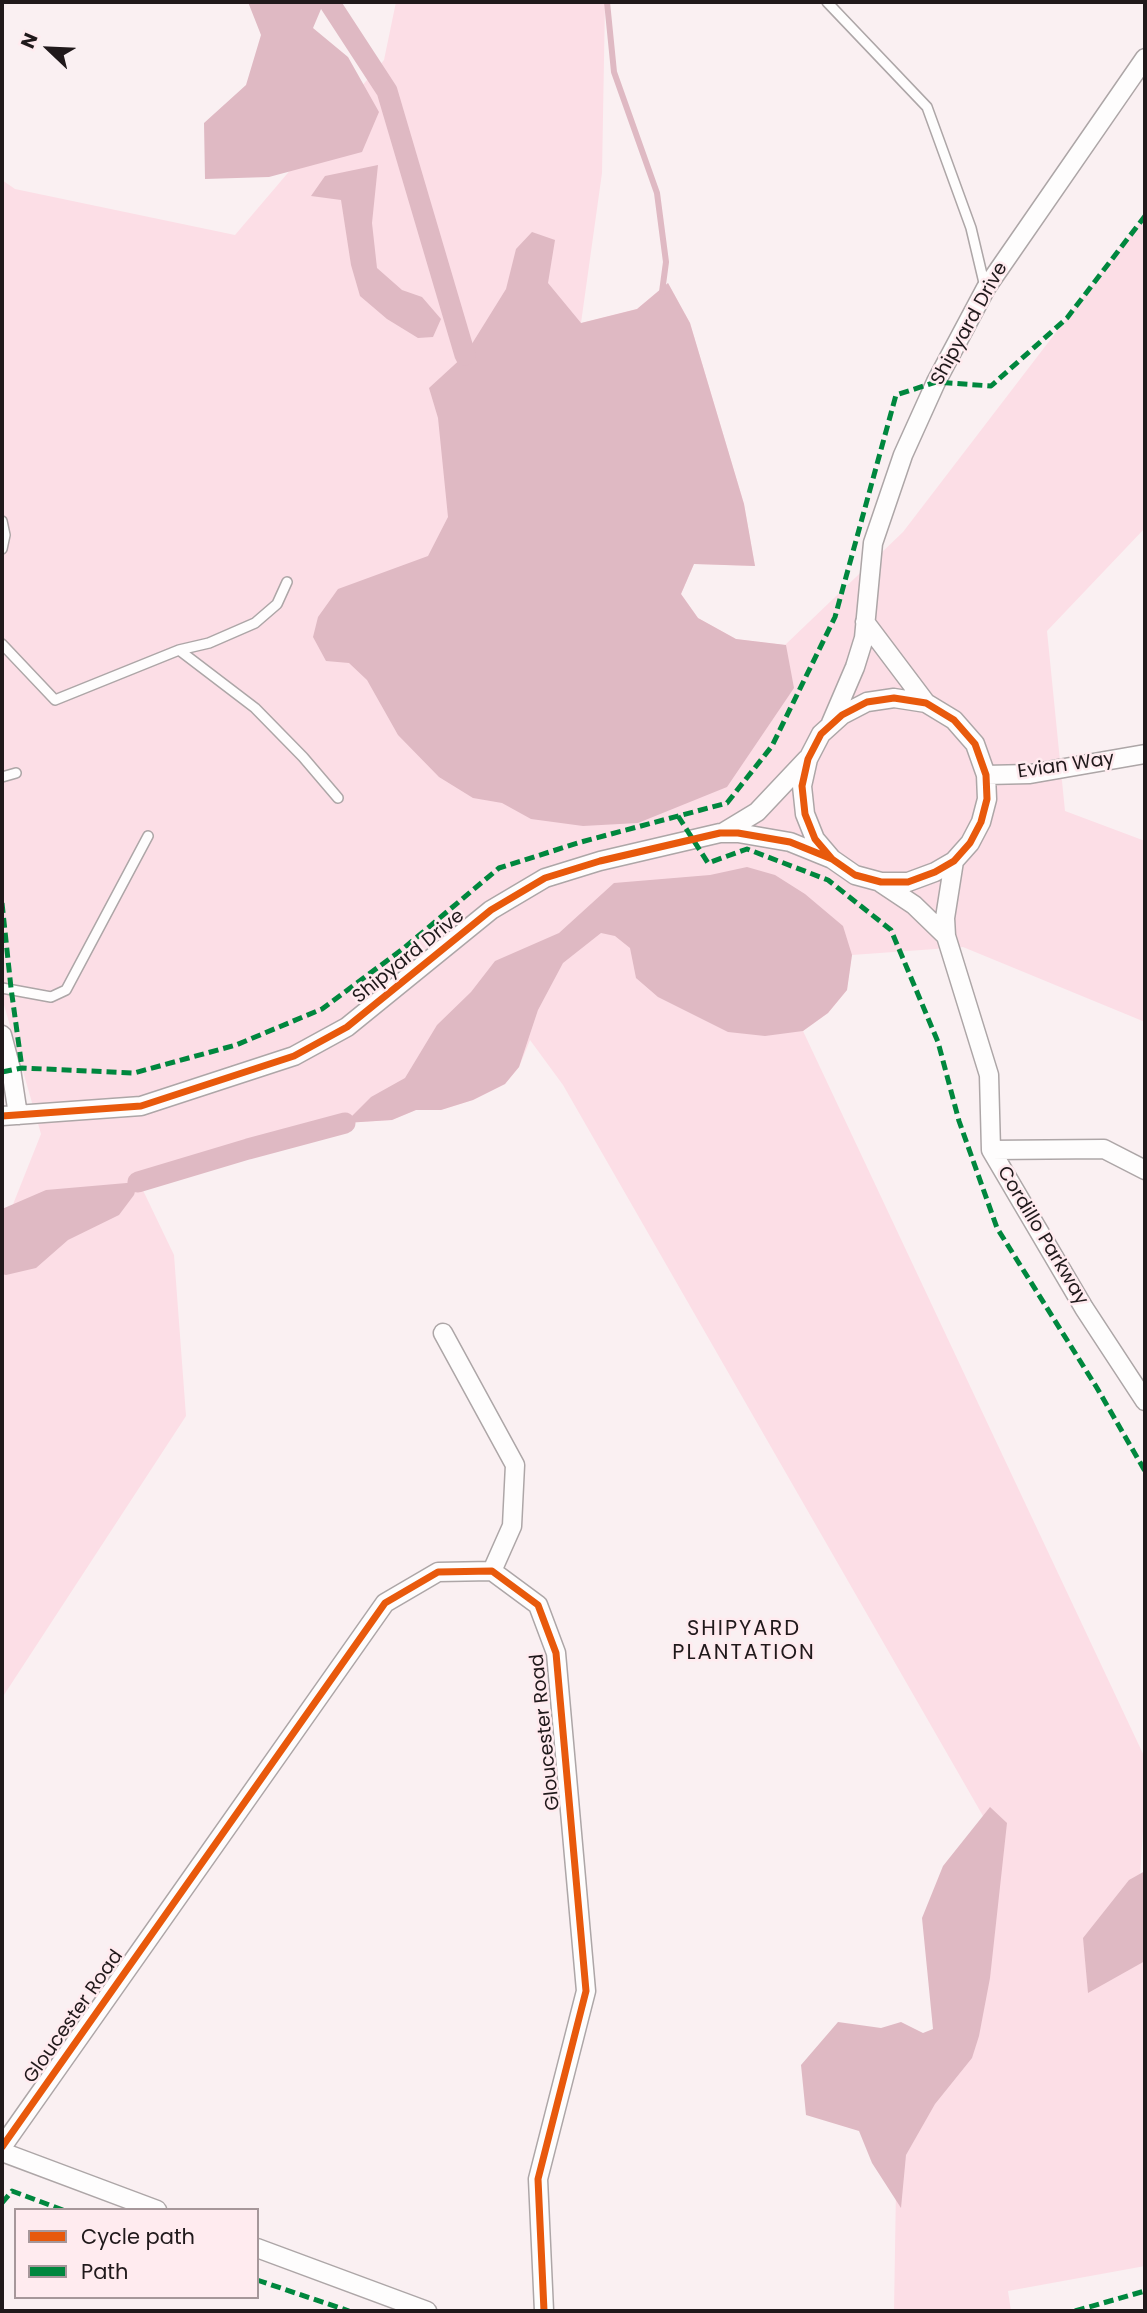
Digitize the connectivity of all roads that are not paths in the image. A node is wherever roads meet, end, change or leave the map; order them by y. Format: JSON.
{"nodes":[{"id":1,"x":827,"y":2,"type":"edge"},
{"id":2,"x":1145,"y":58,"type":"edge"},
{"id":3,"x":986,"y":288,"type":"junction"},
{"id":4,"x":2,"y":521,"type":"edge"},
{"id":5,"x":2,"y":549,"type":"edge"},
{"id":6,"x":287,"y":582,"type":"dead end"},
{"id":7,"x":865,"y":622,"type":"junction"},
{"id":8,"x":2,"y":644,"type":"edge"},
{"id":9,"x":179,"y":650,"type":"junction"},
{"id":10,"x":926,"y":703,"type":"junction"},
{"id":11,"x":830,"y":726,"type":"junction"},
{"id":12,"x":1145,"y":754,"type":"edge"},
{"id":13,"x":808,"y":759,"type":"junction"},
{"id":14,"x":16,"y":774,"type":"dead end"},
{"id":15,"x":985,"y":775,"type":"junction"},
{"id":16,"x":2,"y":777,"type":"edge"},
{"id":17,"x":338,"y":798,"type":"dead end"},
{"id":18,"x":720,"y":833,"type":"junction"},
{"id":19,"x":148,"y":836,"type":"dead end"},
{"id":20,"x":832,"y":859,"type":"junction"},
{"id":21,"x":954,"y":861,"type":"junction"},
{"id":22,"x":881,"y":882,"type":"junction"},
{"id":23,"x":946,"y":936,"type":"junction"},
{"id":24,"x":2,"y":988,"type":"edge"},
{"id":25,"x":2,"y":1035,"type":"edge"},
{"id":26,"x":10,"y":1116,"type":"edge"},
{"id":27,"x":991,"y":1150,"type":"junction"},
{"id":28,"x":1145,"y":1170,"type":"edge"},
{"id":29,"x":443,"y":1333,"type":"dead end"},
{"id":30,"x":1145,"y":1401,"type":"edge"},
{"id":31,"x":492,"y":1571,"type":"junction"},
{"id":32,"x":2,"y":2149,"type":"edge"},
{"id":33,"x":152,"y":2208,"type":"edge"},
{"id":34,"x":259,"y":2249,"type":"edge"},
{"id":35,"x":427,"y":2311,"type":"edge"},
{"id":36,"x":544,"y":2311,"type":"edge"}],
"edges":[{"from":1,"to":3,"type":"lane"},
{"from":2,"to":3,"type":"street","name":"Shipyard Drive"},
{"from":3,"to":7,"type":"street","name":"Shipyard Drive"},
{"from":4,"to":5,"type":"lane"},
{"from":6,"to":9,"type":"lane"},
{"from":7,"to":10,"type":"street"},
{"from":7,"to":11,"type":"street","name":"Shipyard Drive"},
{"from":8,"to":9,"type":"lane"},
{"from":9,"to":17,"type":"lane"},
{"from":10,"to":11,"type":"street"},
{"from":10,"to":15,"type":"street"},
{"from":11,"to":13,"type":"street"},
{"from":12,"to":15,"type":"street","name":"Evian Way"},
{"from":13,"to":18,"type":"street","name":"Shipyard Drive"},
{"from":13,"to":20,"type":"street"},
{"from":14,"to":16,"type":"lane"},
{"from":15,"to":21,"type":"street"},
{"from":18,"to":20,"type":"street","name":"Shipyard Drive"},
{"from":18,"to":26,"type":"street","name":"Shipyard Drive"},
{"from":19,"to":24,"type":"lane"},
{"from":20,"to":22,"type":"street"},
{"from":21,"to":22,"type":"street"},
{"from":21,"to":23,"type":"street","name":"Cordillo Parkway"},
{"from":22,"to":23,"type":"street","name":"Cordillo Parkway"},
{"from":23,"to":27,"type":"street","name":"Cordillo Parkway"},
{"from":25,"to":26,"type":"street"},
{"from":27,"to":28,"type":"street"},
{"from":27,"to":30,"type":"street","name":"Cordillo Parkway"},
{"from":29,"to":31,"type":"street"},
{"from":31,"to":32,"type":"street","name":"Gloucester Road"},
{"from":31,"to":36,"type":"street","name":"Gloucester Road"},
{"from":32,"to":33,"type":"street"},
{"from":34,"to":35,"type":"street"}]}
